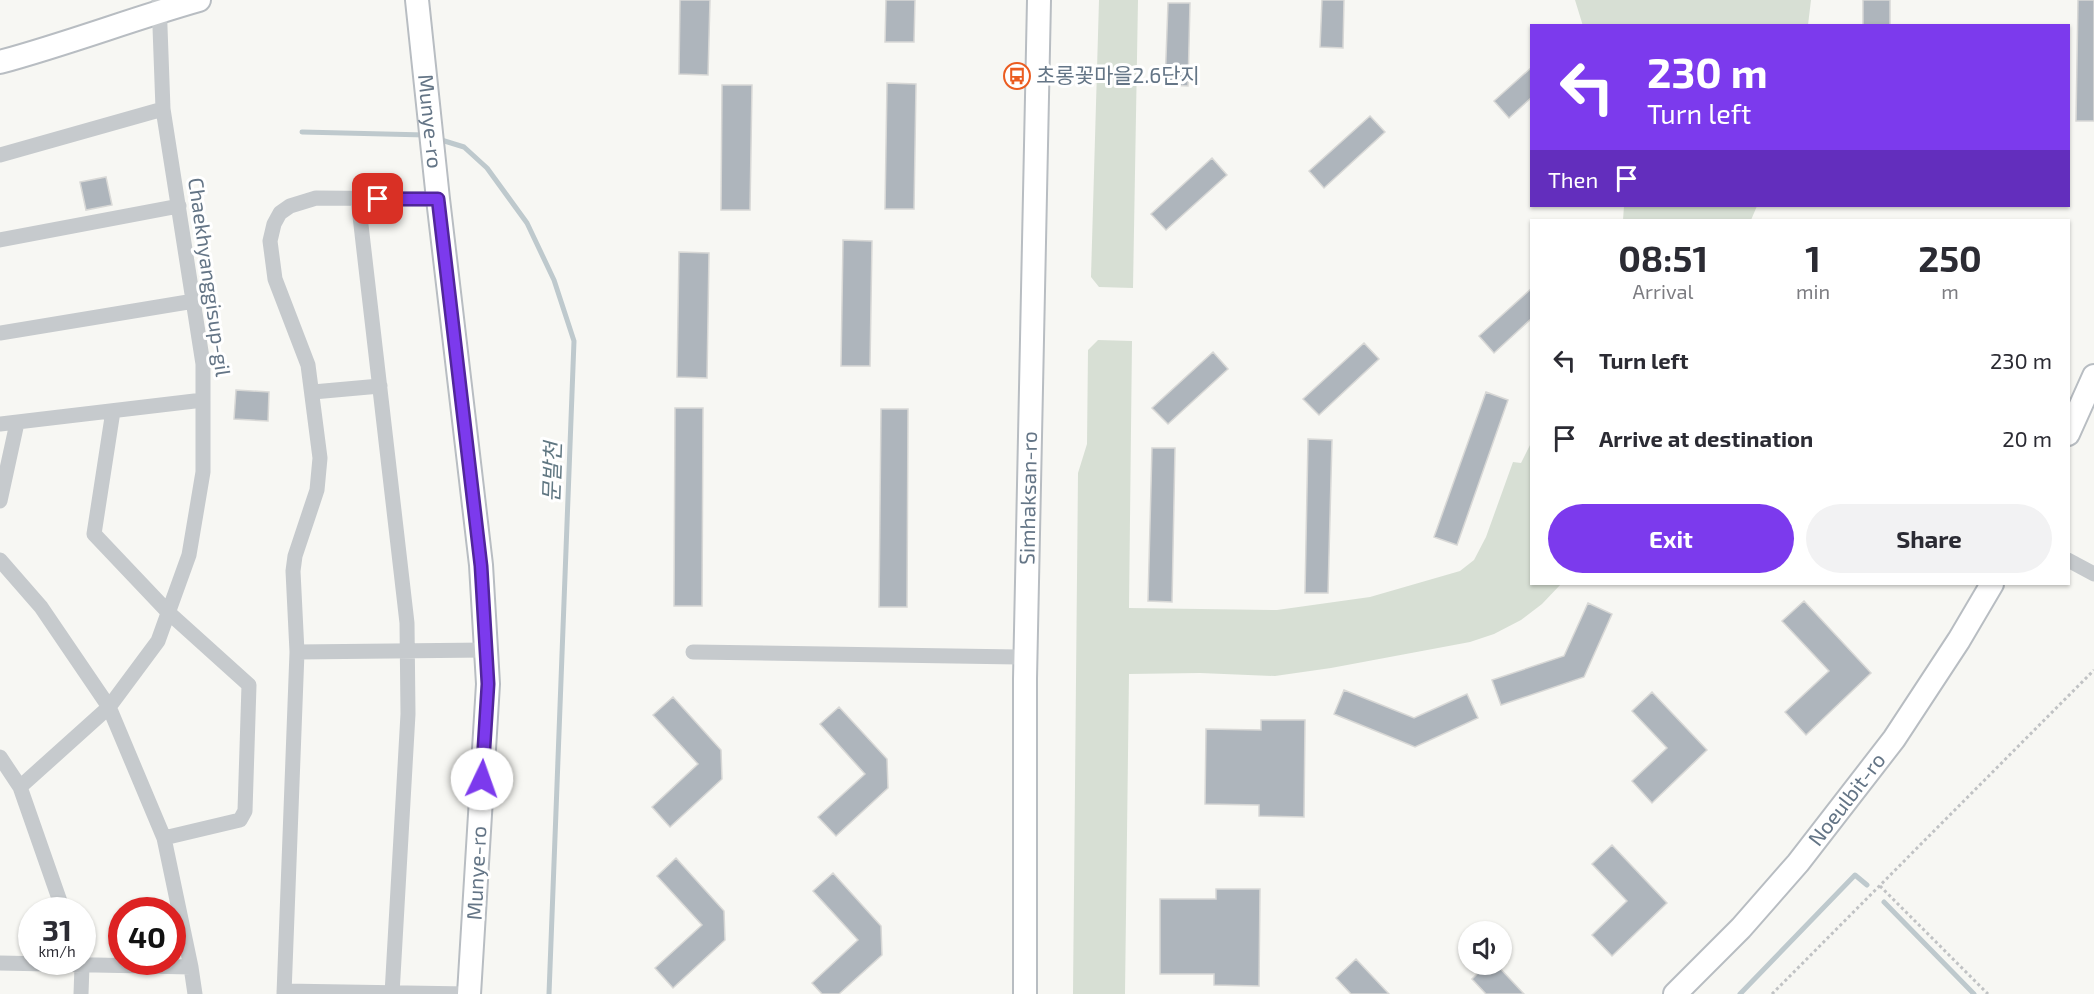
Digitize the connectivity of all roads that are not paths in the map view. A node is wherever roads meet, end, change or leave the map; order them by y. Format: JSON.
{"nodes":[{"id":1,"x":199,"y":0,"type":"edge"},
{"id":2,"x":417,"y":0,"type":"edge"},
{"id":3,"x":1039,"y":0,"type":"edge"},
{"id":4,"x":160,"y":5,"type":"edge"},
{"id":5,"x":0,"y":62,"type":"edge"},
{"id":6,"x":164,"y":109,"type":"junction"},
{"id":7,"x":0,"y":155,"type":"edge"},
{"id":8,"x":358,"y":199,"type":"junction"},
{"id":9,"x":438,"y":199,"type":"junction"},
{"id":10,"x":179,"y":206,"type":"junction"},
{"id":11,"x":0,"y":240,"type":"edge"},
{"id":12,"x":194,"y":301,"type":"junction"},
{"id":13,"x":0,"y":333,"type":"edge"},
{"id":14,"x":2094,"y":376,"type":"edge"},
{"id":15,"x":380,"y":386,"type":"junction"},
{"id":16,"x":313,"y":392,"type":"junction"},
{"id":17,"x":203,"y":400,"type":"junction"},
{"id":18,"x":113,"y":411,"type":"junction"},
{"id":19,"x":17,"y":423,"type":"junction"},
{"id":20,"x":0,"y":424,"type":"edge"},
{"id":21,"x":2070,"y":430,"type":"edge"},
{"id":22,"x":0,"y":501,"type":"edge"},
{"id":23,"x":0,"y":560,"type":"edge"},
{"id":24,"x":2070,"y":561,"type":"edge"},
{"id":25,"x":2094,"y":574,"type":"edge"},
{"id":26,"x":1991,"y":585,"type":"edge"},
{"id":27,"x":168,"y":612,"type":"junction"},
{"id":28,"x":408,"y":650,"type":"junction"},
{"id":29,"x":486,"y":650,"type":"junction"},
{"id":30,"x":297,"y":652,"type":"junction"},
{"id":31,"x":693,"y":652,"type":"dead end"},
{"id":32,"x":1025,"y":657,"type":"junction"},
{"id":33,"x":109,"y":707,"type":"junction"},
{"id":34,"x":0,"y":757,"type":"edge"},
{"id":35,"x":20,"y":787,"type":"junction"},
{"id":36,"x":164,"y":838,"type":"junction"},
{"id":37,"x":58,"y":897,"type":"edge"},
{"id":38,"x":0,"y":963,"type":"edge"},
{"id":39,"x":18,"y":963,"type":"edge"},
{"id":40,"x":96,"y":964,"type":"edge"},
{"id":41,"x":190,"y":967,"type":"junction"},
{"id":42,"x":81,"y":975,"type":"edge"},
{"id":43,"x":284,"y":992,"type":"edge"},
{"id":44,"x":392,"y":993,"type":"edge"},
{"id":45,"x":81,"y":994,"type":"edge"},
{"id":46,"x":195,"y":994,"type":"edge"},
{"id":47,"x":469,"y":994,"type":"edge"},
{"id":48,"x":1025,"y":994,"type":"edge"},
{"id":49,"x":1675,"y":994,"type":"edge"}],
"edges":[{"from":1,"to":4,"type":"street"},
{"from":2,"to":9,"type":"street","name":"Munye-ro"},
{"from":3,"to":32,"type":"street","name":"Simhaksan-ro"},
{"from":4,"to":5,"type":"street"},
{"from":4,"to":6,"type":"street","name":"Chaekhyanggisup-gil"},
{"from":6,"to":7,"type":"street"},
{"from":6,"to":10,"type":"street","name":"Chaekhyanggisup-gil"},
{"from":8,"to":9,"type":"street"},
{"from":8,"to":15,"type":"street"},
{"from":8,"to":16,"type":"street"},
{"from":9,"to":29,"type":"street","name":"Munye-ro"},
{"from":10,"to":11,"type":"street"},
{"from":10,"to":12,"type":"street","name":"Chaekhyanggisup-gil"},
{"from":12,"to":13,"type":"street"},
{"from":12,"to":17,"type":"street","name":"Chaekhyanggisup-gil"},
{"from":14,"to":21,"type":"street"},
{"from":15,"to":16,"type":"street"},
{"from":15,"to":28,"type":"street"},
{"from":16,"to":30,"type":"street"},
{"from":17,"to":18,"type":"street"},
{"from":17,"to":27,"type":"street","name":"Chaekhyanggisup-gil"},
{"from":18,"to":19,"type":"street"},
{"from":18,"to":27,"type":"street"},
{"from":19,"to":20,"type":"street"},
{"from":19,"to":22,"type":"street"},
{"from":23,"to":33,"type":"street"},
{"from":24,"to":25,"type":"street"},
{"from":26,"to":49,"type":"street","name":"Noeulbit-ro"},
{"from":27,"to":33,"type":"street","name":"Chaekhyanggisup-gil"},
{"from":27,"to":36,"type":"street"},
{"from":28,"to":29,"type":"street"},
{"from":28,"to":30,"type":"street"},
{"from":28,"to":44,"type":"street"},
{"from":29,"to":47,"type":"street","name":"Munye-ro"},
{"from":30,"to":43,"type":"street"},
{"from":31,"to":32,"type":"street"},
{"from":32,"to":48,"type":"street","name":"Simhaksan-ro"},
{"from":33,"to":35,"type":"street","name":"Chaekhyanggisup-gil"},
{"from":33,"to":36,"type":"street"},
{"from":34,"to":35,"type":"street"},
{"from":35,"to":37,"type":"street"},
{"from":36,"to":41,"type":"street"},
{"from":38,"to":39,"type":"street"},
{"from":40,"to":41,"type":"street"},
{"from":41,"to":46,"type":"street"},
{"from":42,"to":45,"type":"street"},
{"from":43,"to":44,"type":"street"},
{"from":44,"to":47,"type":"street"}]}
